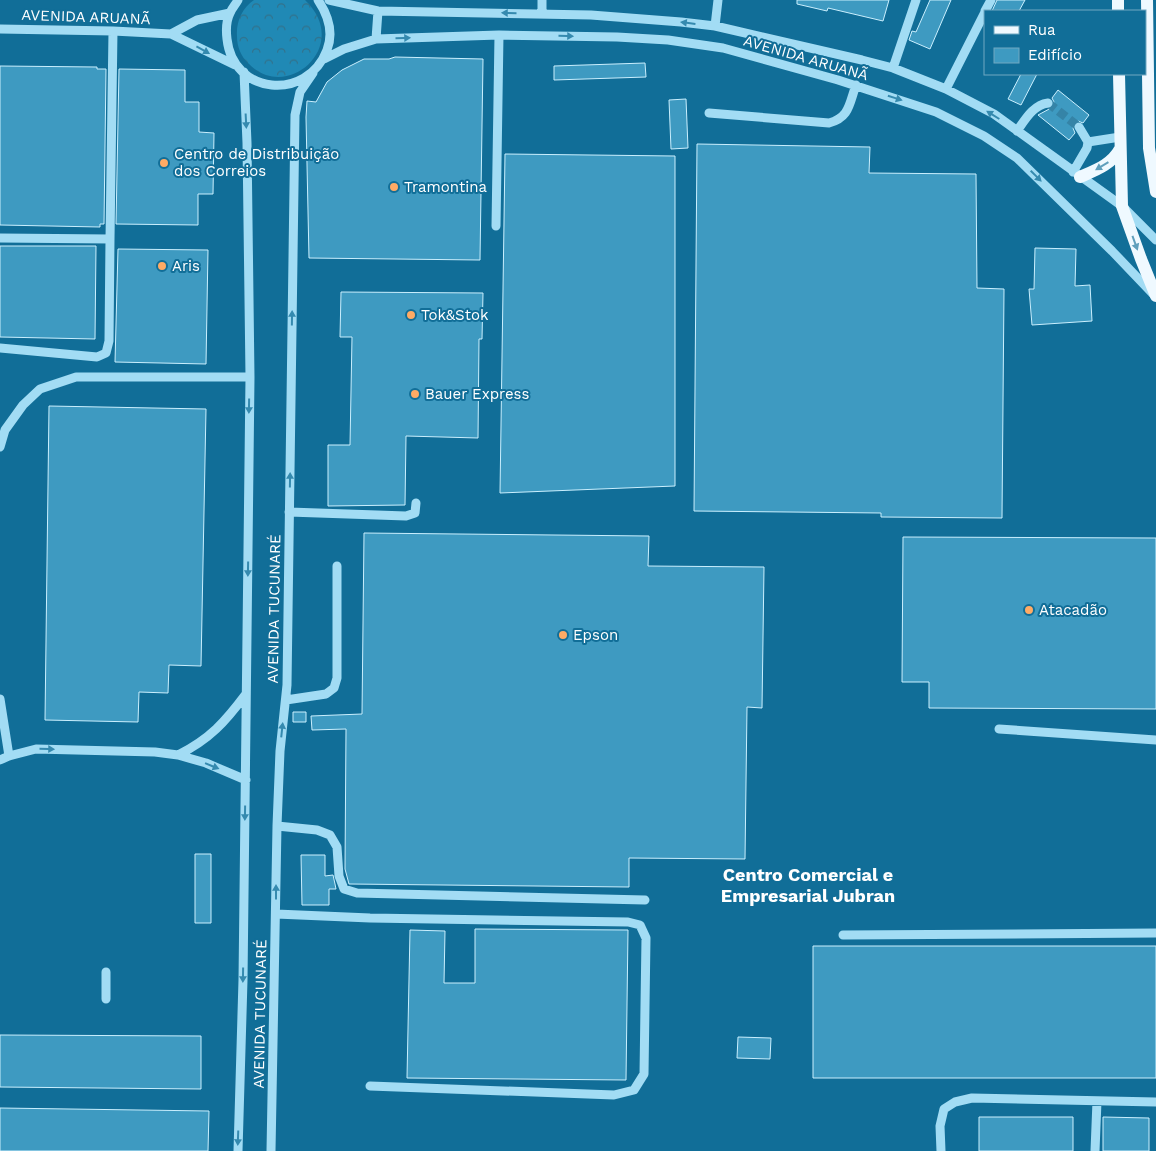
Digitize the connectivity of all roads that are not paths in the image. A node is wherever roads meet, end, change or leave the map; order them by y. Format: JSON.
{"nodes":[{"id":1,"x":238,"y":0,"type":"edge"},
{"id":2,"x":318,"y":0,"type":"edge"},
{"id":3,"x":329,"y":0,"type":"edge"},
{"id":4,"x":542,"y":0,"type":"edge"},
{"id":5,"x":718,"y":0,"type":"edge"},
{"id":6,"x":916,"y":0,"type":"edge"},
{"id":7,"x":1147,"y":0,"type":"edge"},
{"id":8,"x":378,"y":11,"type":"junction"},
{"id":9,"x":230,"y":13,"type":"junction"},
{"id":10,"x":542,"y":14,"type":"junction"},
{"id":11,"x":984,"y":14,"type":"edge"},
{"id":12,"x":715,"y":26,"type":"junction"},
{"id":13,"x":1152,"y":27,"type":"edge"},
{"id":14,"x":0,"y":29,"type":"edge"},
{"id":15,"x":113,"y":31,"type":"junction"},
{"id":16,"x":171,"y":34,"type":"junction"},
{"id":17,"x":499,"y":35,"type":"junction"},
{"id":18,"x":376,"y":39,"type":"junction"},
{"id":19,"x":324,"y":59,"type":"junction"},
{"id":20,"x":235,"y":65,"type":"junction"},
{"id":21,"x":893,"y":68,"type":"junction"},
{"id":22,"x":244,"y":72,"type":"junction"},
{"id":23,"x":313,"y":72,"type":"junction"},
{"id":24,"x":1119,"y":75,"type":"edge"},
{"id":25,"x":856,"y":85,"type":"junction"},
{"id":26,"x":946,"y":90,"type":"junction"},
{"id":27,"x":1048,"y":103,"type":"dead end"},
{"id":28,"x":709,"y":113,"type":"dead end"},
{"id":29,"x":1079,"y":127,"type":"tunnel mouth"},
{"id":30,"x":1017,"y":131,"type":"junction"},
{"id":31,"x":1088,"y":142,"type":"junction"},
{"id":32,"x":1120,"y":143,"type":"junction"},
{"id":33,"x":1154,"y":165,"type":"edge"},
{"id":34,"x":1076,"y":175,"type":"junction"},
{"id":35,"x":1156,"y":192,"type":"edge"},
{"id":36,"x":1122,"y":206,"type":"junction"},
{"id":37,"x":496,"y":226,"type":"dead end"},
{"id":38,"x":0,"y":238,"type":"edge"},
{"id":39,"x":110,"y":239,"type":"junction"},
{"id":40,"x":1156,"y":240,"type":"edge"},
{"id":41,"x":1156,"y":297,"type":"edge"},
{"id":42,"x":0,"y":348,"type":"edge"},
{"id":43,"x":250,"y":377,"type":"junction"},
{"id":44,"x":0,"y":447,"type":"edge"},
{"id":45,"x":416,"y":503,"type":"dead end"},
{"id":46,"x":289,"y":512,"type":"junction"},
{"id":47,"x":337,"y":566,"type":"dead end"},
{"id":48,"x":246,"y":694,"type":"junction"},
{"id":49,"x":0,"y":699,"type":"edge"},
{"id":50,"x":286,"y":700,"type":"junction"},
{"id":51,"x":999,"y":729,"type":"dead end"},
{"id":52,"x":1156,"y":740,"type":"edge"},
{"id":53,"x":178,"y":755,"type":"junction"},
{"id":54,"x":9,"y":756,"type":"junction"},
{"id":55,"x":0,"y":760,"type":"edge"},
{"id":56,"x":246,"y":780,"type":"junction"},
{"id":57,"x":276,"y":826,"type":"junction"},
{"id":58,"x":645,"y":900,"type":"dead end"},
{"id":59,"x":276,"y":914,"type":"junction"},
{"id":60,"x":1156,"y":933,"type":"edge"},
{"id":61,"x":843,"y":935,"type":"dead end"},
{"id":62,"x":106,"y":972,"type":"dead end"},
{"id":63,"x":106,"y":999,"type":"dead end"},
{"id":64,"x":370,"y":1086,"type":"dead end"},
{"id":65,"x":1096,"y":1101,"type":"junction"},
{"id":66,"x":1156,"y":1102,"type":"edge"},
{"id":67,"x":238,"y":1151,"type":"edge"},
{"id":68,"x":271,"y":1151,"type":"edge"},
{"id":69,"x":941,"y":1151,"type":"edge"},
{"id":70,"x":1095,"y":1151,"type":"edge"}],
"edges":[{"from":1,"to":9,"type":"street"},
{"from":2,"to":19,"type":"street"},
{"from":3,"to":8,"type":"street","name":"AVENIDA ARUANÃ"},
{"from":4,"to":10,"type":"street"},
{"from":5,"to":12,"type":"street"},
{"from":6,"to":21,"type":"street"},
{"from":7,"to":13,"type":"main road"},
{"from":10,"to":8,"type":"street","name":"AVENIDA ARUANÃ","one_way":true},
{"from":8,"to":18,"type":"street"},
{"from":9,"to":16,"type":"street","name":"AVENIDA ARUANÃ"},
{"from":9,"to":20,"type":"street"},
{"from":12,"to":10,"type":"street","name":"AVENIDA ARUANÃ","one_way":true},
{"from":11,"to":26,"type":"street"},
{"from":12,"to":21,"type":"street","name":"AVENIDA ARUANÃ"},
{"from":13,"to":33,"type":"main road"},
{"from":14,"to":15,"type":"street","name":"AVENIDA ARUANÃ"},
{"from":15,"to":16,"type":"street","name":"AVENIDA ARUANÃ"},
{"from":15,"to":39,"type":"street"},
{"from":16,"to":20,"type":"street","name":"AVENIDA ARUANÃ","one_way":true},
{"from":18,"to":17,"type":"street","name":"AVENIDA ARUANÃ","one_way":true},
{"from":17,"to":25,"type":"street","name":"AVENIDA ARUANÃ","one_way":true},
{"from":17,"to":37,"type":"street"},
{"from":18,"to":19,"type":"street","name":"AVENIDA ARUANÃ"},
{"from":19,"to":23,"type":"street"},
{"from":20,"to":22,"type":"street","name":"AVENIDA ARUANÃ"},
{"from":21,"to":26,"type":"street","name":"AVENIDA ARUANÃ"},
{"from":22,"to":23,"type":"street","name":"AVENIDA ARUANÃ"},
{"from":22,"to":43,"type":"street","name":"AVENIDA TUCUNARÉ","one_way":true},
{"from":46,"to":23,"type":"street","name":"AVENIDA TUCUNARÉ","one_way":true},
{"from":24,"to":32,"type":"main road"},
{"from":25,"to":28,"type":"street"},
{"from":25,"to":41,"type":"street","name":"AVENIDA ARUANÃ","one_way":true},
{"from":30,"to":26,"type":"street","name":"AVENIDA ARUANÃ","one_way":true},
{"from":27,"to":30,"type":"street"},
{"from":29,"to":31,"type":"street"},
{"from":30,"to":34,"type":"street","name":"AVENIDA ARUANÃ"},
{"from":31,"to":32,"type":"street"},
{"from":31,"to":34,"type":"street"},
{"from":32,"to":34,"type":"main road","one_way":true},
{"from":32,"to":36,"type":"main road"},
{"from":33,"to":35,"type":"main road"},
{"from":34,"to":36,"type":"street","name":"AVENIDA ARUANÃ"},
{"from":36,"to":40,"type":"street","name":"AVENIDA ARUANÃ"},
{"from":36,"to":41,"type":"main road","one_way":true},
{"from":38,"to":39,"type":"street"},
{"from":39,"to":42,"type":"street"},
{"from":43,"to":44,"type":"street"},
{"from":43,"to":48,"type":"street","name":"AVENIDA TUCUNARÉ","one_way":true},
{"from":45,"to":46,"type":"street"},
{"from":46,"to":50,"type":"street","name":"AVENIDA TUCUNARÉ"},
{"from":47,"to":50,"type":"street"},
{"from":48,"to":53,"type":"street"},
{"from":48,"to":56,"type":"street","name":"AVENIDA TUCUNARÉ"},
{"from":49,"to":54,"type":"street"},
{"from":57,"to":50,"type":"street","name":"AVENIDA TUCUNARÉ","one_way":true},
{"from":51,"to":52,"type":"street"},
{"from":54,"to":53,"type":"street","one_way":true},
{"from":53,"to":56,"type":"street","one_way":true},
{"from":54,"to":55,"type":"street"},
{"from":56,"to":67,"type":"street","name":"AVENIDA TUCUNARÉ","one_way":true},
{"from":57,"to":58,"type":"street"},
{"from":59,"to":57,"type":"street","name":"AVENIDA TUCUNARÉ","one_way":true},
{"from":59,"to":64,"type":"street"},
{"from":59,"to":68,"type":"street","name":"AVENIDA TUCUNARÉ"},
{"from":60,"to":61,"type":"street"},
{"from":62,"to":63,"type":"street"},
{"from":65,"to":66,"type":"street"},
{"from":65,"to":69,"type":"street"},
{"from":65,"to":70,"type":"street"}]}
